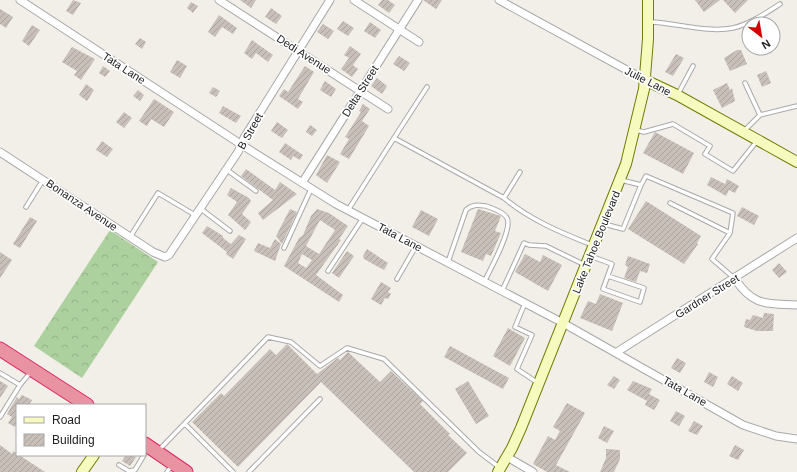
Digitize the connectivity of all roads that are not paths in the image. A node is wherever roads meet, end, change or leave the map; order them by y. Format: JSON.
{"nodes":[{"id":1,"x":20,"y":0,"type":"edge"},
{"id":2,"x":219,"y":0,"type":"edge"},
{"id":3,"x":330,"y":0,"type":"edge"},
{"id":4,"x":354,"y":0,"type":"edge"},
{"id":5,"x":418,"y":0,"type":"edge"},
{"id":6,"x":499,"y":0,"type":"edge"},
{"id":7,"x":648,"y":0,"type":"edge"},
{"id":8,"x":780,"y":4,"type":"dead end"},
{"id":9,"x":649,"y":22,"type":"junction"},
{"id":10,"x":399,"y":29,"type":"junction"},
{"id":11,"x":419,"y":42,"type":"dead end"},
{"id":12,"x":298,"y":51,"type":"junction"},
{"id":13,"x":693,"y":66,"type":"dead end"},
{"id":14,"x":645,"y":80,"type":"junction"},
{"id":15,"x":745,"y":83,"type":"dead end"},
{"id":16,"x":427,"y":87,"type":"dead end"},
{"id":17,"x":360,"y":91,"type":"junction"},
{"id":18,"x":677,"y":95,"type":"junction"},
{"id":19,"x":797,"y":106,"type":"edge"},
{"id":20,"x":388,"y":109,"type":"dead end"},
{"id":21,"x":760,"y":114,"type":"junction"},
{"id":22,"x":635,"y":130,"type":"junction"},
{"id":23,"x":743,"y":132,"type":"junction"},
{"id":24,"x":394,"y":138,"type":"junction"},
{"id":25,"x":757,"y":140,"type":"junction"},
{"id":26,"x":242,"y":144,"type":"junction"},
{"id":27,"x":0,"y":152,"type":"edge"},
{"id":28,"x":797,"y":162,"type":"edge"},
{"id":29,"x":227,"y":170,"type":"junction"},
{"id":30,"x":520,"y":172,"type":"dead end"},
{"id":31,"x":44,"y":179,"type":"junction"},
{"id":32,"x":621,"y":180,"type":"junction"},
{"id":33,"x":302,"y":183,"type":"junction"},
{"id":34,"x":641,"y":185,"type":"junction"},
{"id":35,"x":312,"y":189,"type":"junction"},
{"id":36,"x":256,"y":191,"type":"dead end"},
{"id":37,"x":504,"y":198,"type":"junction"},
{"id":38,"x":670,"y":203,"type":"dead end"},
{"id":39,"x":26,"y":207,"type":"dead end"},
{"id":40,"x":348,"y":210,"type":"junction"},
{"id":41,"x":198,"y":212,"type":"junction"},
{"id":42,"x":363,"y":218,"type":"junction"},
{"id":43,"x":604,"y":224,"type":"junction"},
{"id":44,"x":230,"y":231,"type":"dead end"},
{"id":45,"x":730,"y":233,"type":"junction"},
{"id":46,"x":130,"y":237,"type":"junction"},
{"id":47,"x":797,"y":238,"type":"edge"},
{"id":48,"x":416,"y":246,"type":"junction"},
{"id":49,"x":595,"y":246,"type":"junction"},
{"id":50,"x":284,"y":248,"type":"dead end"},
{"id":51,"x":165,"y":257,"type":"joint"},
{"id":52,"x":589,"y":261,"type":"junction"},
{"id":53,"x":448,"y":262,"type":"junction"},
{"id":54,"x":328,"y":271,"type":"dead end"},
{"id":55,"x":608,"y":276,"type":"junction"},
{"id":56,"x":397,"y":279,"type":"dead end"},
{"id":57,"x":735,"y":279,"type":"junction"},
{"id":58,"x":484,"y":282,"type":"junction"},
{"id":59,"x":502,"y":291,"type":"junction"},
{"id":60,"x":525,"y":303,"type":"junction"},
{"id":61,"x":797,"y":305,"type":"edge"},
{"id":62,"x":563,"y":323,"type":"junction"},
{"id":63,"x":0,"y":349,"type":"edge"},
{"id":64,"x":617,"y":352,"type":"junction"},
{"id":65,"x":32,"y":370,"type":"junction"},
{"id":66,"x":0,"y":373,"type":"edge"},
{"id":67,"x":539,"y":383,"type":"junction"},
{"id":68,"x":20,"y":385,"type":"junction"},
{"id":69,"x":320,"y":399,"type":"dead end"},
{"id":70,"x":85,"y":404,"type":"edge"},
{"id":71,"x":0,"y":416,"type":"edge"},
{"id":72,"x":185,"y":424,"type":"junction"},
{"id":73,"x":797,"y":439,"type":"edge"},
{"id":74,"x":148,"y":450,"type":"edge"},
{"id":75,"x":93,"y":456,"type":"edge"},
{"id":76,"x":144,"y":456,"type":"edge"},
{"id":77,"x":507,"y":457,"type":"junction"},
{"id":78,"x":119,"y":465,"type":"dead end"},
{"id":79,"x":170,"y":467,"type":"edge"},
{"id":80,"x":499,"y":470,"type":"edge"},
{"id":81,"x":82,"y":472,"type":"edge"},
{"id":82,"x":186,"y":472,"type":"edge"},
{"id":83,"x":233,"y":472,"type":"edge"},
{"id":84,"x":249,"y":472,"type":"edge"},
{"id":85,"x":533,"y":472,"type":"edge"}],
"edges":[{"from":1,"to":26,"type":"street","name":"Tata Lane"},
{"from":2,"to":12,"type":"street","name":"Dedi Avenue"},
{"from":3,"to":12,"type":"street","name":"B Street"},
{"from":4,"to":10,"type":"street"},
{"from":5,"to":10,"type":"street","name":"Delta Street"},
{"from":6,"to":14,"type":"street","name":"Julie Lane"},
{"from":7,"to":9,"type":"main road","name":"Lake Tahoe Boulevard"},
{"from":8,"to":9,"type":"lane"},
{"from":9,"to":14,"type":"main road","name":"Lake Tahoe Boulevard"},
{"from":10,"to":11,"type":"street"},
{"from":10,"to":17,"type":"street","name":"Delta Street"},
{"from":12,"to":17,"type":"street","name":"Dedi Avenue"},
{"from":12,"to":26,"type":"street","name":"B Street"},
{"from":13,"to":18,"type":"lane"},
{"from":14,"to":18,"type":"main road","name":"Julie Lane"},
{"from":14,"to":22,"type":"main road","name":"Lake Tahoe Boulevard"},
{"from":15,"to":21,"type":"lane"},
{"from":16,"to":24,"type":"lane"},
{"from":17,"to":20,"type":"street","name":"Dedi Avenue"},
{"from":17,"to":33,"type":"street","name":"Delta Street"},
{"from":18,"to":23,"type":"main road","name":"Julie Lane"},
{"from":19,"to":21,"type":"lane"},
{"from":21,"to":23,"type":"lane"},
{"from":22,"to":25,"type":"lane"},
{"from":22,"to":32,"type":"main road","name":"Lake Tahoe Boulevard"},
{"from":23,"to":25,"type":"main road","name":"Julie Lane"},
{"from":24,"to":37,"type":"lane"},
{"from":24,"to":40,"type":"lane"},
{"from":25,"to":28,"type":"main road","name":"Julie Lane"},
{"from":26,"to":29,"type":"street","name":"B Street"},
{"from":26,"to":33,"type":"street","name":"Tata Lane"},
{"from":27,"to":31,"type":"street","name":"Bonanza Avenue"},
{"from":29,"to":36,"type":"lane"},
{"from":29,"to":41,"type":"street","name":"B Street"},
{"from":30,"to":37,"type":"lane"},
{"from":31,"to":39,"type":"lane"},
{"from":31,"to":46,"type":"street","name":"Bonanza Avenue"},
{"from":32,"to":34,"type":"lane"},
{"from":32,"to":43,"type":"main road","name":"Lake Tahoe Boulevard"},
{"from":33,"to":35,"type":"street","name":"Tata Lane"},
{"from":34,"to":43,"type":"lane"},
{"from":34,"to":45,"type":"lane"},
{"from":35,"to":40,"type":"street","name":"Tata Lane"},
{"from":35,"to":50,"type":"lane"},
{"from":37,"to":49,"type":"lane"},
{"from":38,"to":45,"type":"lane"},
{"from":40,"to":42,"type":"street","name":"Tata Lane"},
{"from":41,"to":44,"type":"lane"},
{"from":41,"to":46,"type":"lane"},
{"from":41,"to":51,"type":"street","name":"B Street"},
{"from":42,"to":48,"type":"street","name":"Tata Lane"},
{"from":42,"to":54,"type":"lane"},
{"from":43,"to":49,"type":"main road","name":"Lake Tahoe Boulevard"},
{"from":45,"to":57,"type":"lane"},
{"from":46,"to":51,"type":"street","name":"Bonanza Avenue"},
{"from":47,"to":57,"type":"street","name":"Gardner Street"},
{"from":48,"to":53,"type":"street","name":"Tata Lane"},
{"from":48,"to":56,"type":"lane"},
{"from":49,"to":52,"type":"main road","name":"Lake Tahoe Boulevard"},
{"from":52,"to":55,"type":"lane"},
{"from":52,"to":59,"type":"lane"},
{"from":52,"to":62,"type":"main road","name":"Lake Tahoe Boulevard"},
{"from":53,"to":58,"type":"street","name":"Tata Lane"},
{"from":53,"to":58,"type":"lane"},
{"from":55,"to":55,"type":"lane"},
{"from":57,"to":61,"type":"street"},
{"from":57,"to":64,"type":"street","name":"Gardner Street"},
{"from":58,"to":59,"type":"street","name":"Tata Lane"},
{"from":59,"to":60,"type":"street","name":"Tata Lane"},
{"from":60,"to":62,"type":"street","name":"Tata Lane"},
{"from":60,"to":67,"type":"lane"},
{"from":62,"to":64,"type":"street","name":"Tata Lane"},
{"from":62,"to":67,"type":"main road","name":"Lake Tahoe Boulevard"},
{"from":63,"to":65,"type":"highway"},
{"from":64,"to":73,"type":"street","name":"Tata Lane"},
{"from":65,"to":68,"type":"lane"},
{"from":65,"to":70,"type":"highway"},
{"from":66,"to":68,"type":"lane"},
{"from":67,"to":77,"type":"main road","name":"Lake Tahoe Boulevard"},
{"from":68,"to":71,"type":"lane"},
{"from":69,"to":84,"type":"lane"},
{"from":72,"to":74,"type":"lane"},
{"from":72,"to":80,"type":"lane"},
{"from":72,"to":83,"type":"lane"},
{"from":74,"to":79,"type":"highway"},
{"from":75,"to":81,"type":"main road"},
{"from":76,"to":78,"type":"lane"},
{"from":77,"to":80,"type":"main road","name":"Lake Tahoe Boulevard"},
{"from":77,"to":85,"type":"street"},
{"from":79,"to":82,"type":"highway"}]}
